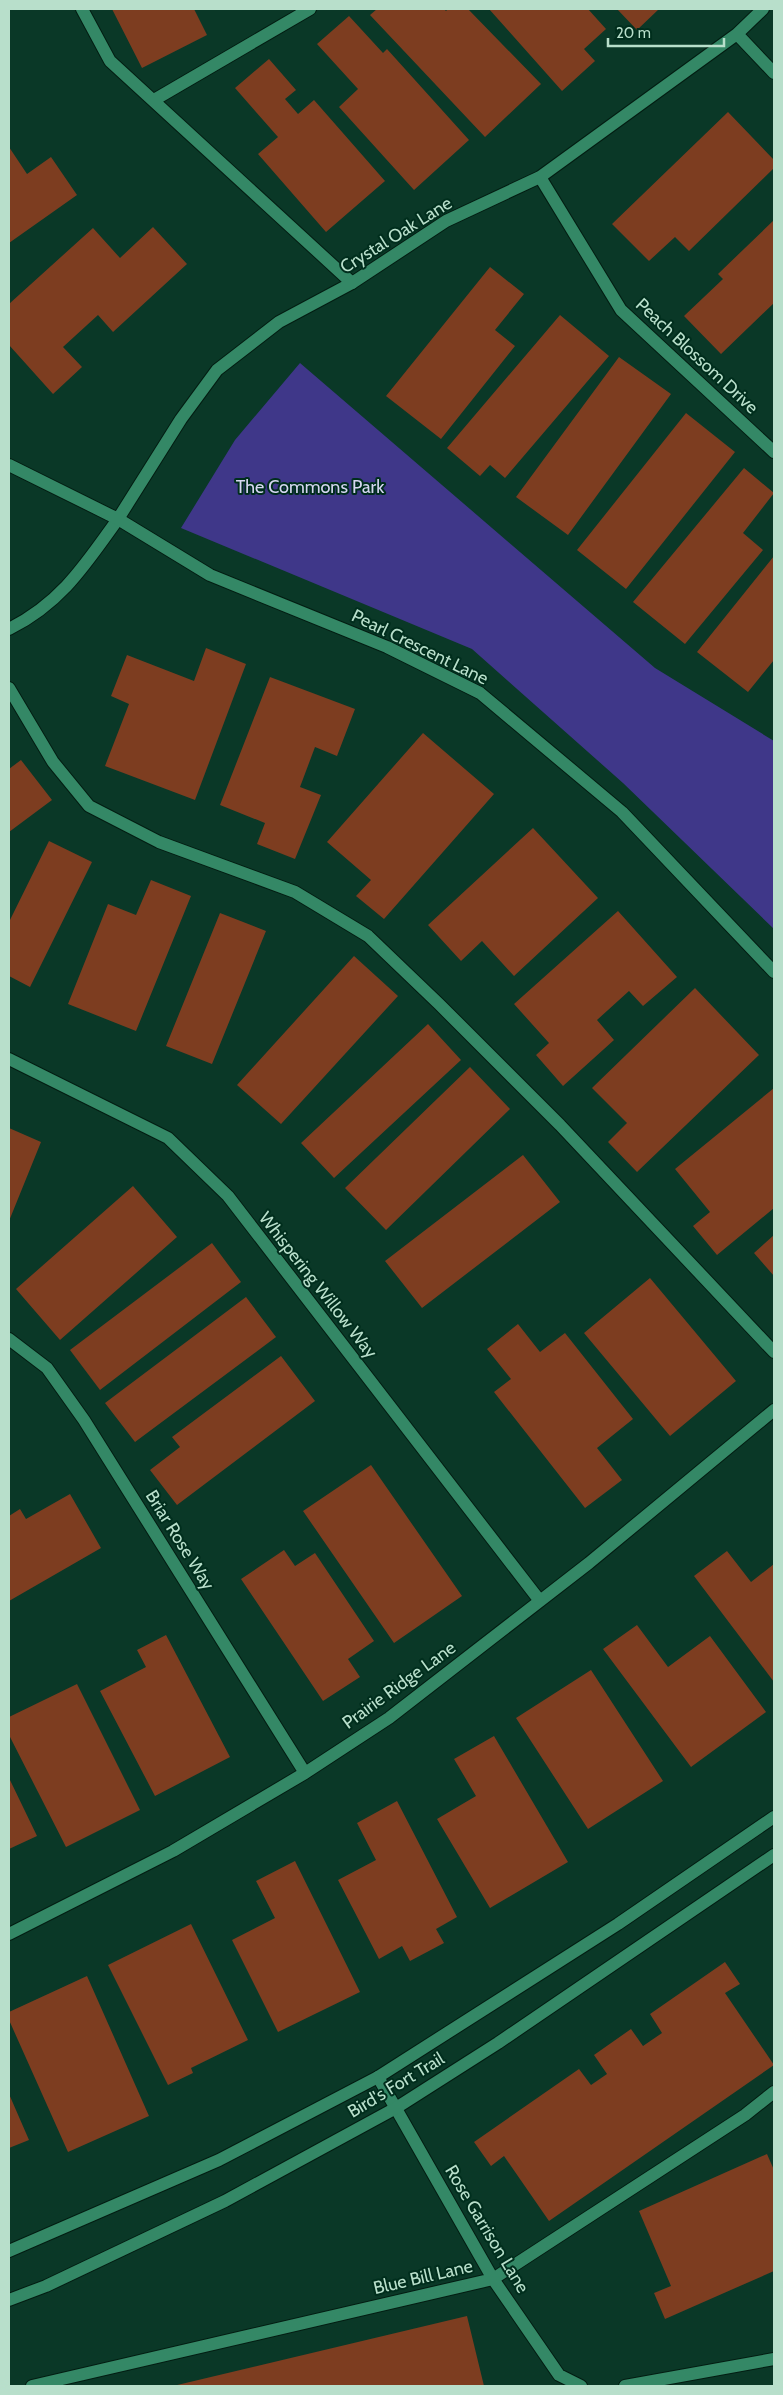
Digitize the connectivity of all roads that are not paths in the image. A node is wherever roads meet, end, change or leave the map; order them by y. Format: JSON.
{"nodes":[{"id":1,"x":82,"y":9,"type":"edge"},
{"id":2,"x":310,"y":9,"type":"edge"},
{"id":3,"x":763,"y":9,"type":"edge"},
{"id":4,"x":737,"y":34,"type":"junction"},
{"id":5,"x":774,"y":74,"type":"edge"},
{"id":6,"x":154,"y":100,"type":"junction"},
{"id":7,"x":540,"y":178,"type":"junction"},
{"id":8,"x":352,"y":283,"type":"junction"},
{"id":9,"x":774,"y":452,"type":"edge"},
{"id":10,"x":9,"y":465,"type":"edge"},
{"id":11,"x":118,"y":519,"type":"junction"},
{"id":12,"x":9,"y":628,"type":"edge"},
{"id":13,"x":9,"y":688,"type":"edge"},
{"id":14,"x":774,"y":972,"type":"edge"},
{"id":15,"x":9,"y":1059,"type":"edge"},
{"id":16,"x":9,"y":1339,"type":"edge"},
{"id":17,"x":774,"y":1352,"type":"edge"},
{"id":18,"x":774,"y":1410,"type":"edge"},
{"id":19,"x":540,"y":1601,"type":"junction"},
{"id":20,"x":305,"y":1773,"type":"junction"},
{"id":21,"x":774,"y":1817,"type":"edge"},
{"id":22,"x":774,"y":1855,"type":"edge"},
{"id":23,"x":9,"y":1934,"type":"edge"},
{"id":24,"x":378,"y":2077,"type":"junction"},
{"id":25,"x":774,"y":2092,"type":"edge"},
{"id":26,"x":396,"y":2108,"type":"junction"},
{"id":27,"x":9,"y":2251,"type":"edge"},
{"id":28,"x":493,"y":2278,"type":"junction"},
{"id":29,"x":9,"y":2300,"type":"edge"},
{"id":30,"x":774,"y":2359,"type":"edge"},
{"id":31,"x":32,"y":2386,"type":"edge"},
{"id":32,"x":581,"y":2386,"type":"edge"},
{"id":33,"x":625,"y":2386,"type":"edge"}],
"edges":[{"from":1,"to":6,"type":"street"},
{"from":2,"to":6,"type":"street"},
{"from":3,"to":4,"type":"street","name":"Crystal Oak Lane"},
{"from":4,"to":5,"type":"street"},
{"from":4,"to":7,"type":"street","name":"Crystal Oak Lane"},
{"from":6,"to":8,"type":"street"},
{"from":7,"to":8,"type":"street","name":"Crystal Oak Lane"},
{"from":7,"to":9,"type":"street","name":"Peach Blossom Drive"},
{"from":8,"to":11,"type":"street","name":"Crystal Oak Lane"},
{"from":10,"to":11,"type":"street","name":"Pearl Crescent Lane"},
{"from":11,"to":12,"type":"street","name":"Crystal Oak Lane"},
{"from":11,"to":14,"type":"street","name":"Pearl Crescent Lane"},
{"from":13,"to":17,"type":"street"},
{"from":15,"to":19,"type":"street","name":"Whispering Willow Way"},
{"from":16,"to":20,"type":"street","name":"Briar Rose Way"},
{"from":18,"to":19,"type":"street","name":"Prairie Ridge Lane"},
{"from":19,"to":20,"type":"street","name":"Prairie Ridge Lane"},
{"from":20,"to":23,"type":"street","name":"Prairie Ridge Lane"},
{"from":21,"to":24,"type":"street","name":"Bird's Fort Trail"},
{"from":22,"to":26,"type":"street","name":"Bird's Fort Trail"},
{"from":24,"to":26,"type":"street","name":"Rose Garrison Lane"},
{"from":24,"to":27,"type":"street","name":"Bird's Fort Trail"},
{"from":25,"to":28,"type":"street","name":"Blue Bill Lane"},
{"from":26,"to":28,"type":"street","name":"Rose Garrison Lane"},
{"from":26,"to":29,"type":"street","name":"Bird's Fort Trail"},
{"from":28,"to":31,"type":"street","name":"Blue Bill Lane"},
{"from":28,"to":32,"type":"street","name":"Rose Garrison Lane"},
{"from":30,"to":33,"type":"street"}]}
